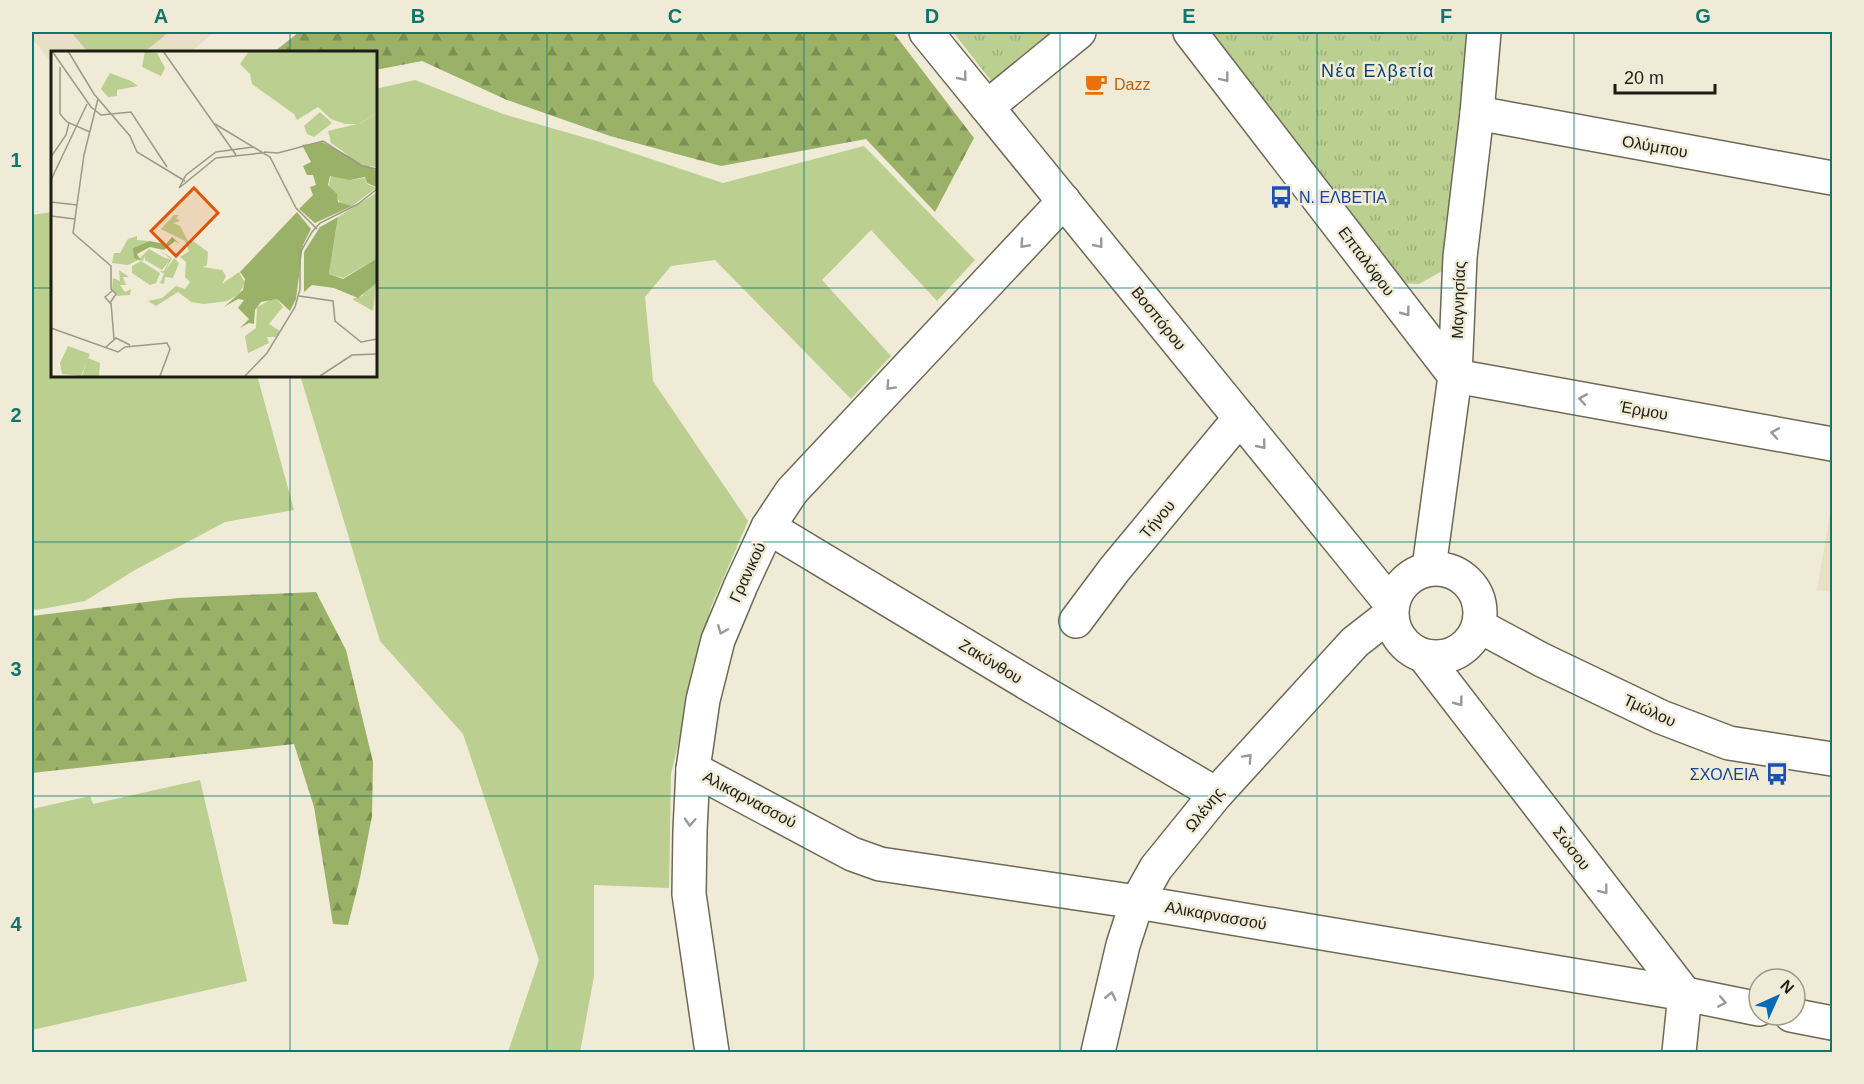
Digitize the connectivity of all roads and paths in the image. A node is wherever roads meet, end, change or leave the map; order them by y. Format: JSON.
{"nodes":[{"id":1,"x":926,"y":32,"type":"edge"},
{"id":2,"x":1079,"y":32,"type":"edge"},
{"id":3,"x":1190,"y":32,"type":"edge"},
{"id":4,"x":1484,"y":32,"type":"edge"},
{"id":5,"x":987,"y":107,"type":"junction"},
{"id":6,"x":1477,"y":113,"type":"junction"},
{"id":7,"x":1833,"y":178,"type":"edge"},
{"id":8,"x":1064,"y":201,"type":"junction"},
{"id":9,"x":1455,"y":376,"type":"junction"},
{"id":10,"x":1240,"y":418,"type":"junction"},
{"id":11,"x":1833,"y":444,"type":"edge"},
{"id":12,"x":768,"y":527,"type":"junction"},
{"id":13,"x":1429,"y":568,"type":"junction"},
{"id":14,"x":1392,"y":610,"type":"junction"},
{"id":15,"x":1076,"y":621,"type":"dead end"},
{"id":16,"x":1479,"y":626,"type":"junction"},
{"id":17,"x":1424,"y":656,"type":"junction"},
{"id":18,"x":1833,"y":759,"type":"edge"},
{"id":19,"x":693,"y":769,"type":"junction"},
{"id":20,"x":1215,"y":794,"type":"junction"},
{"id":21,"x":1137,"y":902,"type":"junction"},
{"id":22,"x":1685,"y":994,"type":"junction"},
{"id":23,"x":1747,"y":1007,"type":"edge"},
{"id":24,"x":1807,"y":1018,"type":"edge"},
{"id":25,"x":1833,"y":1023,"type":"edge"},
{"id":26,"x":712,"y":1053,"type":"edge"},
{"id":27,"x":1098,"y":1053,"type":"edge"},
{"id":28,"x":1679,"y":1053,"type":"edge"}],
"edges":[{"from":1,"to":5,"type":"street","name":"Βοσπόρου","one_way":true},
{"from":2,"to":5,"type":"street"},
{"from":3,"to":9,"type":"street","name":"Επταλόφου","one_way":true},
{"from":4,"to":6,"type":"street","name":"Μαγνησίας"},
{"from":5,"to":8,"type":"street","name":"Βοσπόρου"},
{"from":6,"to":7,"type":"street","name":"Ολύμπου"},
{"from":6,"to":9,"type":"street","name":"Μαγνησίας"},
{"from":8,"to":10,"type":"street","name":"Βοσπόρου","one_way":true},
{"from":8,"to":12,"type":"street","name":"Γρανικού","one_way":true},
{"from":11,"to":9,"type":"street","name":"Έρμου","one_way":true},
{"from":9,"to":13,"type":"street","name":"Μαγνησίας"},
{"from":10,"to":14,"type":"street","name":"Βοσπόρου","one_way":true},
{"from":10,"to":15,"type":"street","name":"Τήνου"},
{"from":12,"to":19,"type":"street","name":"Γρανικού","one_way":true},
{"from":12,"to":20,"type":"street","name":"Ζακύνθου"},
{"from":13,"to":14,"type":"street"},
{"from":13,"to":16,"type":"street"},
{"from":14,"to":17,"type":"street"},
{"from":20,"to":14,"type":"street","name":"Ωλένης","one_way":true},
{"from":16,"to":17,"type":"street"},
{"from":16,"to":18,"type":"street","name":"Τμώλου"},
{"from":17,"to":22,"type":"street","name":"Σώσου","one_way":true},
{"from":19,"to":21,"type":"street","name":"Αλικαρνασσού"},
{"from":19,"to":26,"type":"street","name":"Γρανικού","one_way":true},
{"from":20,"to":21,"type":"street","name":"Ωλένης"},
{"from":21,"to":22,"type":"street","name":"Αλικαρνασσού"},
{"from":27,"to":21,"type":"street","name":"Ωλένης","one_way":true},
{"from":22,"to":23,"type":"street","name":"Αλικαρνασσού","one_way":true},
{"from":22,"to":28,"type":"street"},
{"from":24,"to":25,"type":"street"}]}
